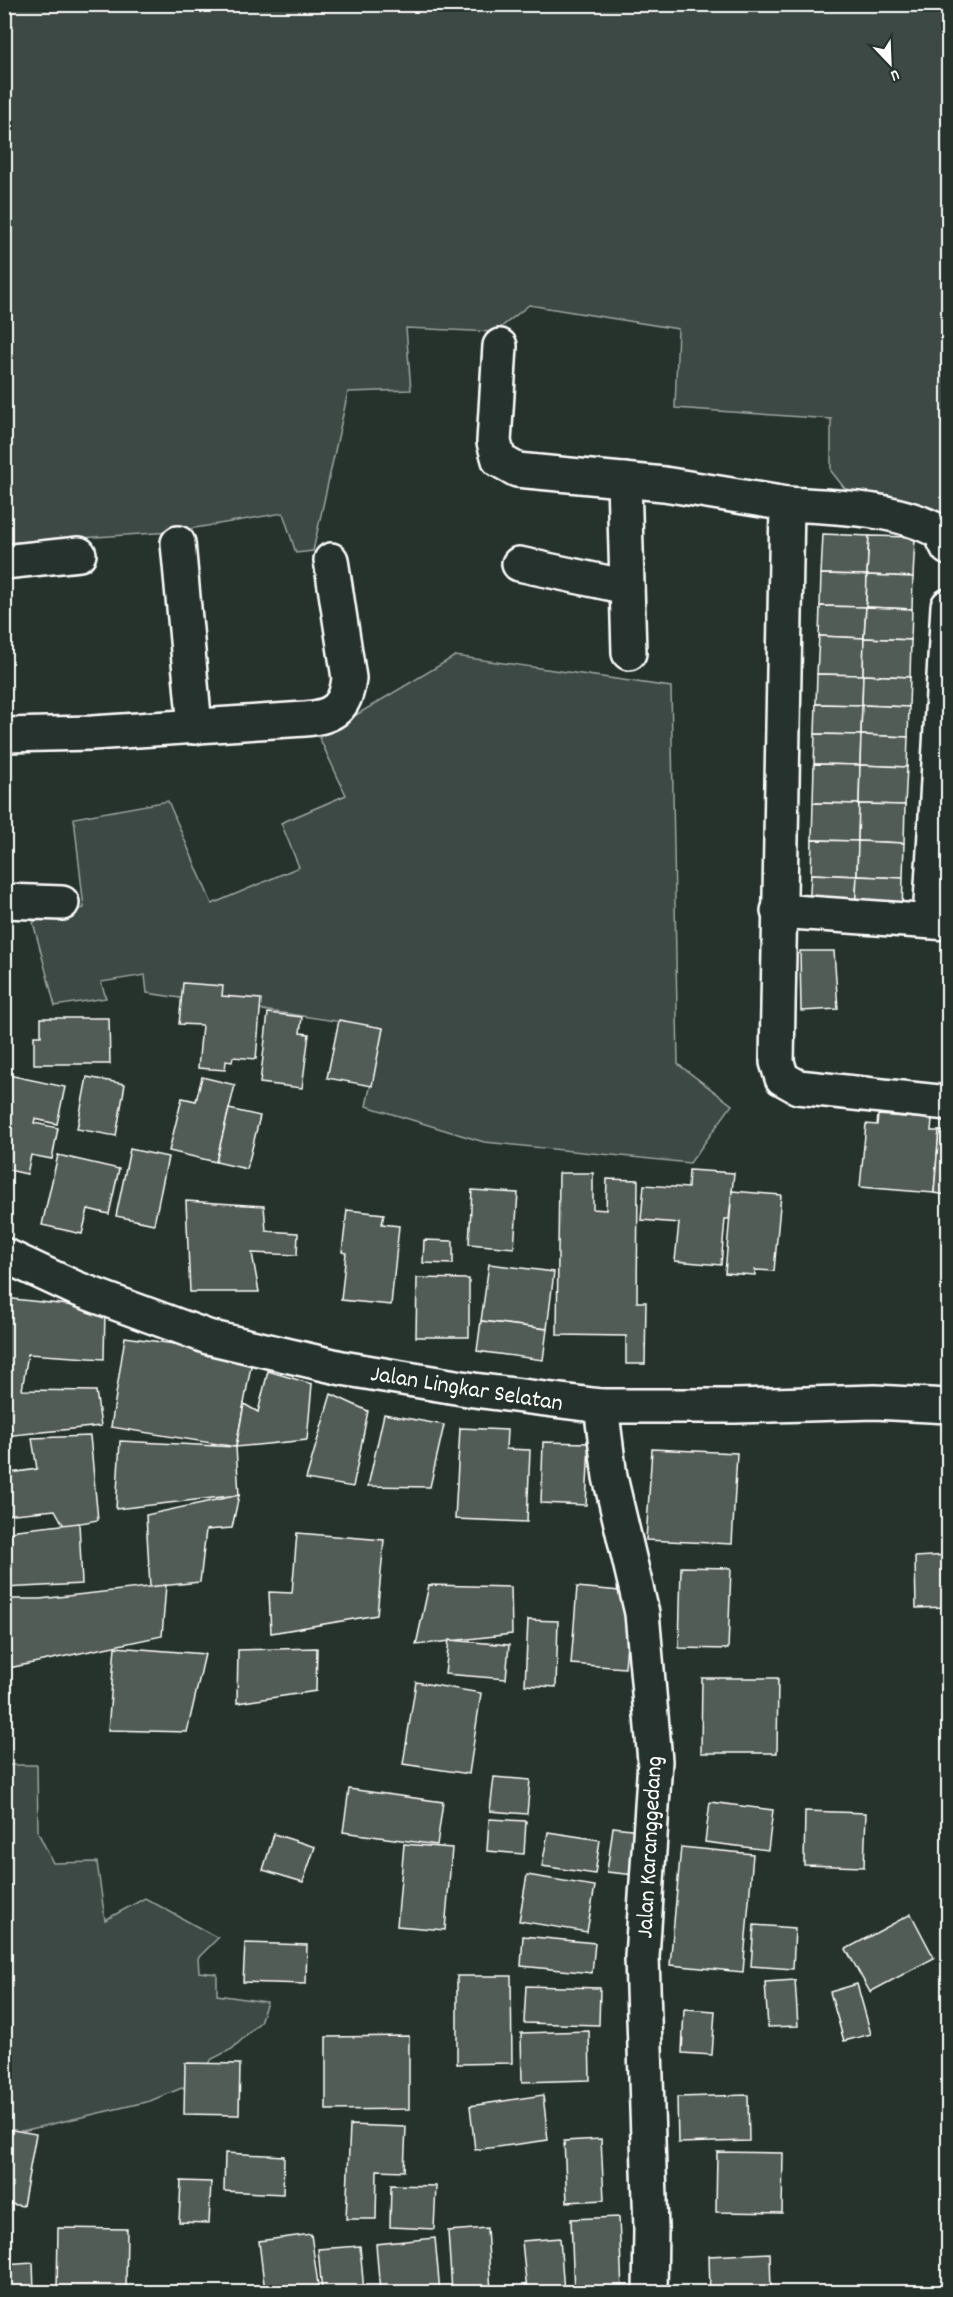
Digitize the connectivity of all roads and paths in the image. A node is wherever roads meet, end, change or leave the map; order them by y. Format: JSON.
{"nodes":[{"id":1,"x":500,"y":346,"type":"dead end"},
{"id":2,"x":624,"y":480,"type":"junction"},
{"id":3,"x":787,"y":504,"type":"junction"},
{"id":4,"x":178,"y":543,"type":"dead end"},
{"id":5,"x":948,"y":548,"type":"edge"},
{"id":6,"x":79,"y":554,"type":"dead end"},
{"id":7,"x":331,"y":560,"type":"dead end"},
{"id":8,"x":4,"y":562,"type":"edge"},
{"id":9,"x":519,"y":564,"type":"dead end"},
{"id":10,"x":627,"y":587,"type":"junction"},
{"id":11,"x":948,"y":626,"type":"edge"},
{"id":12,"x":629,"y":653,"type":"dead end"},
{"id":13,"x":195,"y":727,"type":"junction"},
{"id":14,"x":4,"y":735,"type":"edge"},
{"id":15,"x":4,"y":901,"type":"edge"},
{"id":16,"x":62,"y":903,"type":"dead end"},
{"id":17,"x":778,"y":911,"type":"junction"},
{"id":18,"x":939,"y":922,"type":"edge"},
{"id":19,"x":948,"y":1103,"type":"edge"},
{"id":20,"x":4,"y":1255,"type":"edge"},
{"id":21,"x":602,"y":1406,"type":"junction"},
{"id":22,"x":948,"y":1406,"type":"edge"},
{"id":23,"x":650,"y":2292,"type":"edge"}],
"edges":[{"from":1,"to":2,"type":"street"},
{"from":2,"to":3,"type":"street"},
{"from":2,"to":10,"type":"street"},
{"from":3,"to":5,"type":"street"},
{"from":3,"to":17,"type":"street"},
{"from":4,"to":13,"type":"street"},
{"from":6,"to":8,"type":"street"},
{"from":7,"to":13,"type":"street"},
{"from":9,"to":10,"type":"street"},
{"from":10,"to":12,"type":"street"},
{"from":11,"to":18,"type":"street"},
{"from":13,"to":14,"type":"street"},
{"from":15,"to":16,"type":"street"},
{"from":17,"to":18,"type":"street"},
{"from":17,"to":19,"type":"street"},
{"from":20,"to":21,"type":"street","name":"Jalan Lingkar Selatan"},
{"from":21,"to":22,"type":"street","name":"Jalan Lingkar Selatan"},
{"from":21,"to":23,"type":"street","name":"Jalan Karanggedang"}]}
